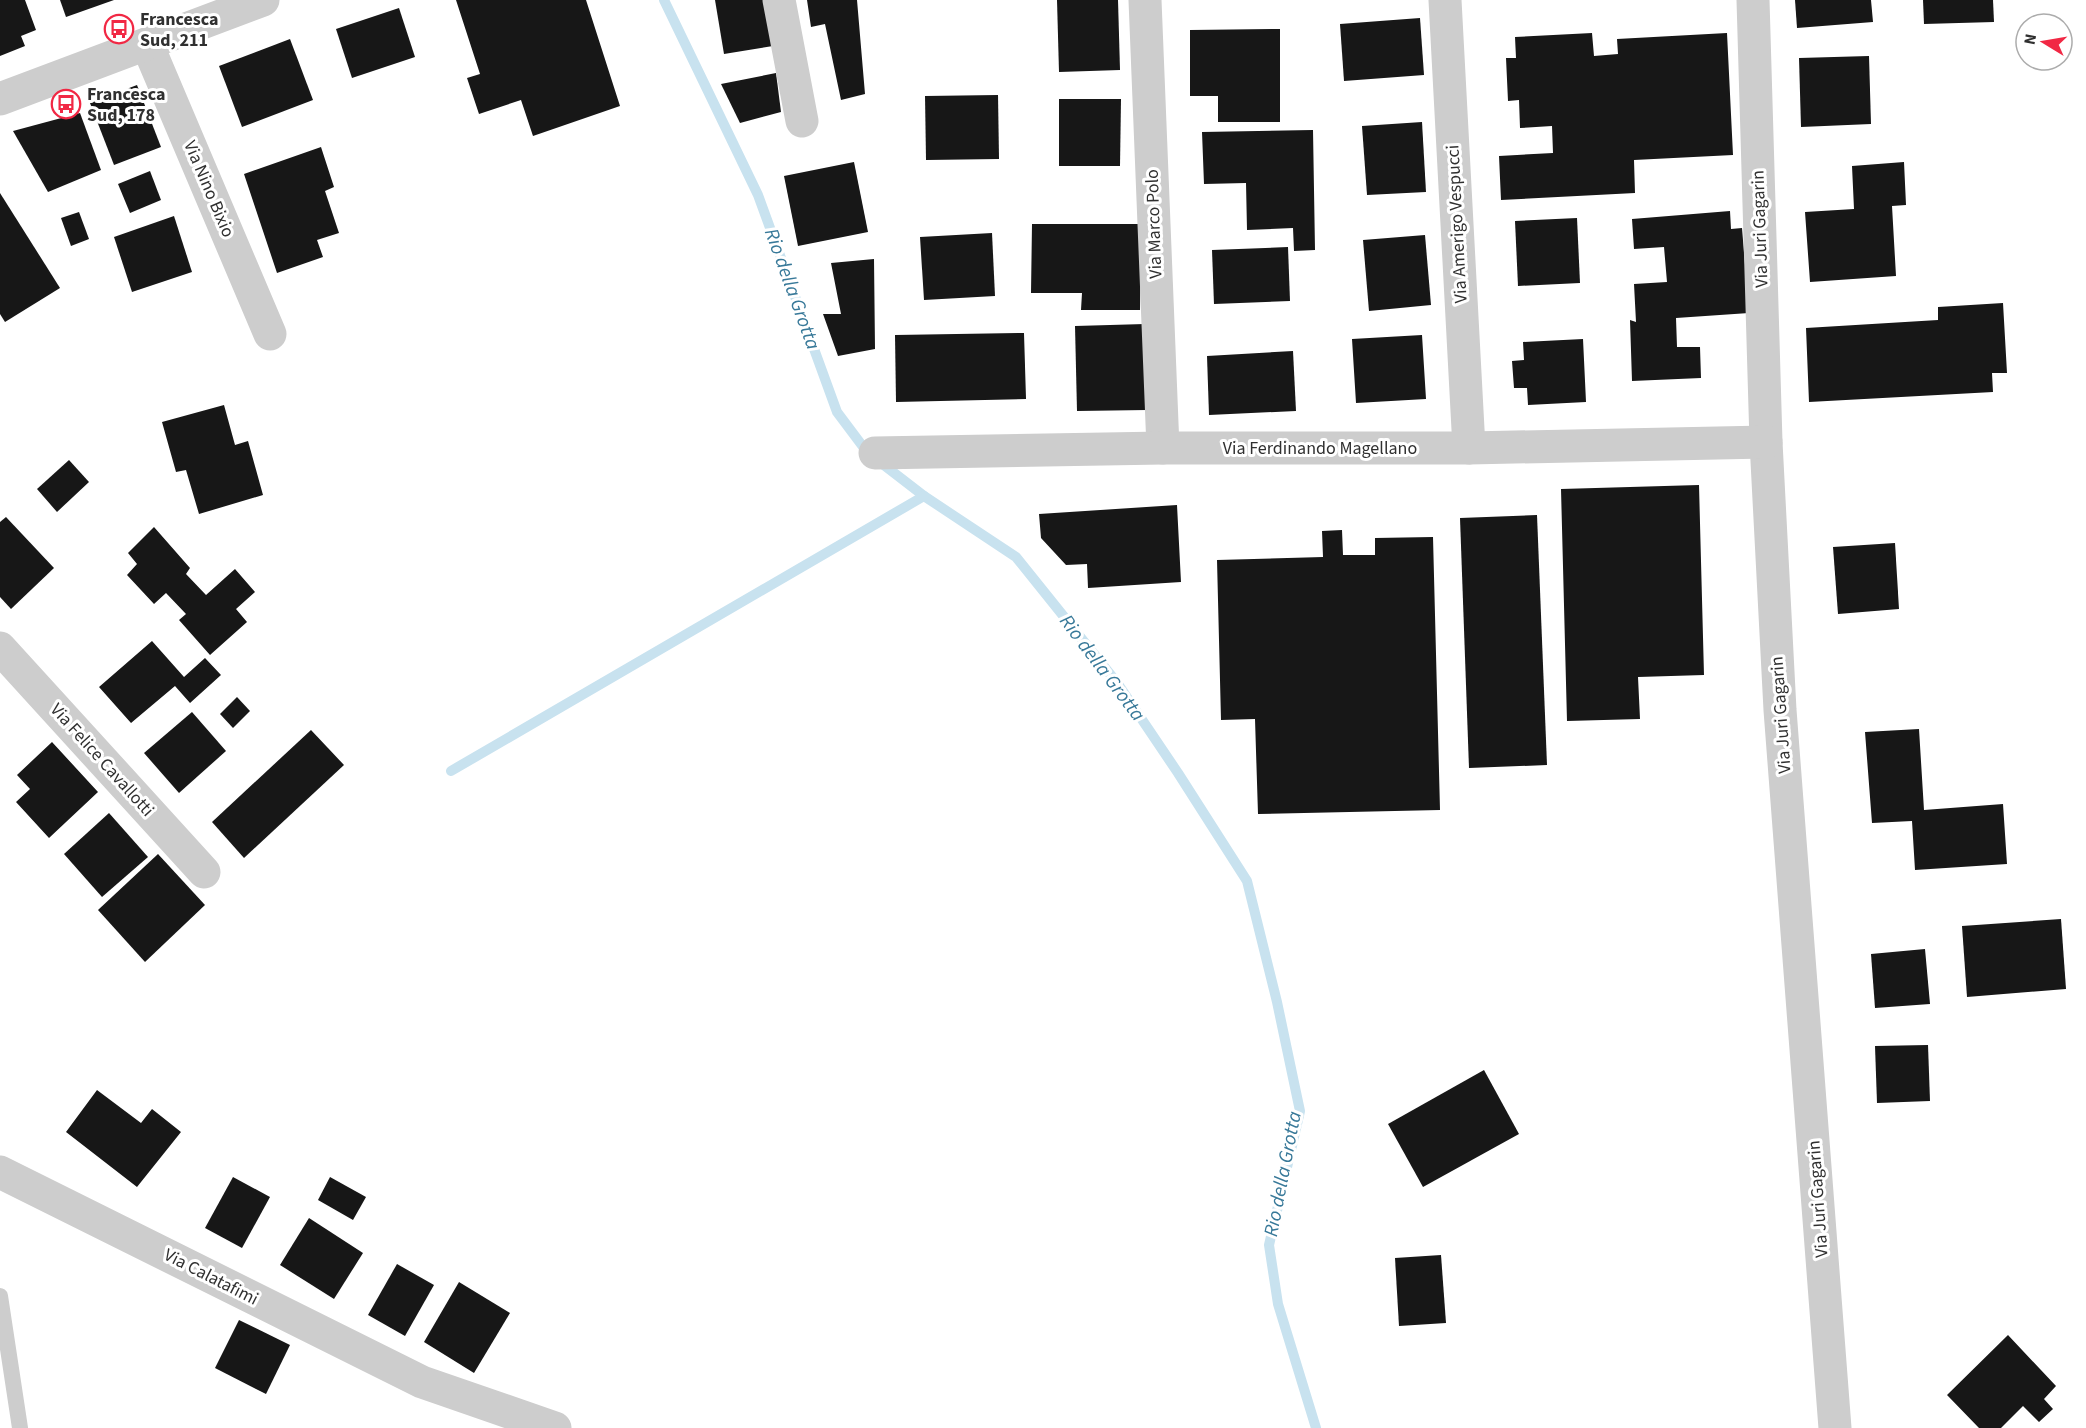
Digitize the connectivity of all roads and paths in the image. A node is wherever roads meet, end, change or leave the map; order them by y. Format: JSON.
{"nodes":[{"id":1,"x":263,"y":0,"type":"edge"},
{"id":2,"x":779,"y":0,"type":"edge"},
{"id":3,"x":1145,"y":0,"type":"edge"},
{"id":4,"x":1445,"y":0,"type":"edge"},
{"id":5,"x":1753,"y":0,"type":"edge"},
{"id":6,"x":219,"y":7,"type":"edge"},
{"id":7,"x":147,"y":44,"type":"junction"},
{"id":8,"x":0,"y":99,"type":"edge"},
{"id":9,"x":802,"y":121,"type":"dead end"},
{"id":10,"x":270,"y":334,"type":"dead end"},
{"id":11,"x":1766,"y":442,"type":"junction"},
{"id":12,"x":1163,"y":448,"type":"junction"},
{"id":13,"x":1469,"y":448,"type":"junction"},
{"id":14,"x":875,"y":453,"type":"dead end"},
{"id":15,"x":0,"y":648,"type":"edge"},
{"id":16,"x":204,"y":872,"type":"dead end"},
{"id":17,"x":0,"y":1172,"type":"edge"},
{"id":18,"x":0,"y":1296,"type":"edge"},
{"id":19,"x":20,"y":1428,"type":"edge"},
{"id":20,"x":555,"y":1428,"type":"edge"},
{"id":21,"x":1835,"y":1428,"type":"edge"}],
"edges":[{"from":1,"to":6,"type":"street"},
{"from":2,"to":9,"type":"street"},
{"from":3,"to":12,"type":"street","name":"Via Marco Polo"},
{"from":4,"to":13,"type":"street","name":"Via Amerigo Vespucci"},
{"from":5,"to":11,"type":"street","name":"Via Juri Gagarin"},
{"from":6,"to":7,"type":"street"},
{"from":7,"to":8,"type":"street"},
{"from":7,"to":10,"type":"street","name":"Via Nino Bixio"},
{"from":11,"to":13,"type":"street","name":"Via Ferdinando Magellano"},
{"from":11,"to":21,"type":"street","name":"Via Juri Gagarin"},
{"from":12,"to":13,"type":"street","name":"Via Ferdinando Magellano"},
{"from":12,"to":14,"type":"street","name":"Via Ferdinando Magellano"},
{"from":15,"to":16,"type":"street","name":"Via Felice Cavallotti"},
{"from":17,"to":20,"type":"street","name":"Via Calatafimi"},
{"from":18,"to":19,"type":"lane"}]}
